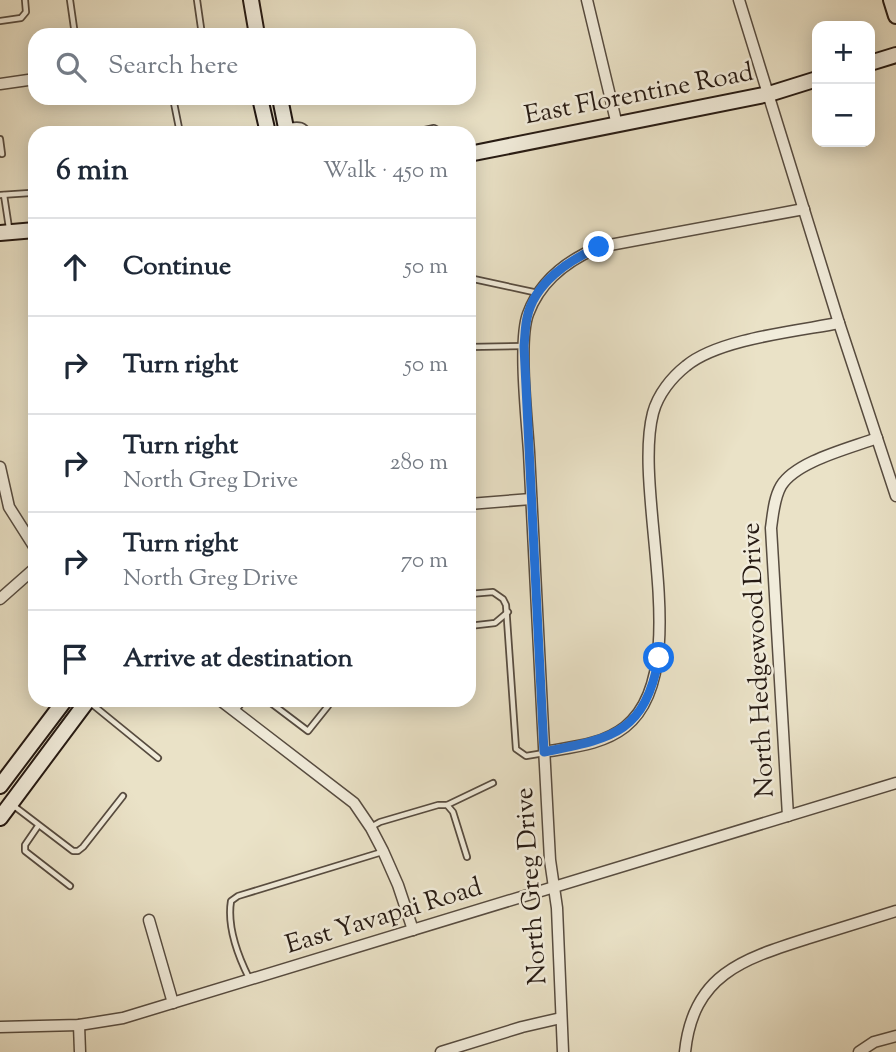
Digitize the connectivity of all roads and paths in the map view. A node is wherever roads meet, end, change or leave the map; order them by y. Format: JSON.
{"nodes":[{"id":1,"x":25,"y":0,"type":"edge"},
{"id":2,"x":70,"y":0,"type":"edge"},
{"id":3,"x":197,"y":0,"type":"edge"},
{"id":4,"x":251,"y":0,"type":"edge"},
{"id":5,"x":587,"y":0,"type":"edge"},
{"id":6,"x":739,"y":0,"type":"edge"},
{"id":7,"x":891,"y":0,"type":"edge"},
{"id":8,"x":896,"y":16,"type":"edge"},
{"id":9,"x":0,"y":20,"type":"edge"},
{"id":10,"x":74,"y":28,"type":"edge"},
{"id":11,"x":201,"y":28,"type":"edge"},
{"id":12,"x":256,"y":28,"type":"edge"},
{"id":13,"x":896,"y":55,"type":"edge"},
{"id":14,"x":875,"y":61,"type":"edge"},
{"id":15,"x":28,"y":80,"type":"edge"},
{"id":16,"x":812,"y":81,"type":"edge"},
{"id":17,"x":0,"y":85,"type":"edge"},
{"id":18,"x":769,"y":94,"type":"junction"},
{"id":19,"x":174,"y":105,"type":"edge"},
{"id":20,"x":262,"y":105,"type":"edge"},
{"id":21,"x":281,"y":105,"type":"edge"},
{"id":22,"x":617,"y":125,"type":"junction"},
{"id":23,"x":179,"y":126,"type":"edge"},
{"id":24,"x":267,"y":126,"type":"edge"},
{"id":25,"x":285,"y":126,"type":"edge"},
{"id":26,"x":0,"y":139,"type":"edge"},
{"id":27,"x":476,"y":153,"type":"edge"},
{"id":28,"x":2,"y":155,"type":"dead end"},
{"id":29,"x":28,"y":194,"type":"edge"},
{"id":30,"x":2,"y":195,"type":"edge"},
{"id":31,"x":804,"y":209,"type":"junction"},
{"id":32,"x":28,"y":231,"type":"edge"},
{"id":33,"x":5,"y":233,"type":"edge"},
{"id":34,"x":476,"y":280,"type":"edge"},
{"id":35,"x":539,"y":294,"type":"junction"},
{"id":36,"x":839,"y":323,"type":"junction"},
{"id":37,"x":524,"y":346,"type":"junction"},
{"id":38,"x":476,"y":347,"type":"edge"},
{"id":39,"x":877,"y":438,"type":"junction"},
{"id":40,"x":0,"y":467,"type":"edge"},
{"id":41,"x":896,"y":496,"type":"edge"},
{"id":42,"x":531,"y":499,"type":"junction"},
{"id":43,"x":476,"y":503,"type":"edge"},
{"id":44,"x":28,"y":537,"type":"edge"},
{"id":45,"x":28,"y":574,"type":"edge"},
{"id":46,"x":476,"y":593,"type":"edge"},
{"id":47,"x":0,"y":598,"type":"edge"},
{"id":48,"x":508,"y":611,"type":"junction"},
{"id":49,"x":476,"y":625,"type":"edge"},
{"id":50,"x":60,"y":707,"type":"edge"},
{"id":51,"x":82,"y":707,"type":"edge"},
{"id":52,"x":96,"y":707,"type":"edge"},
{"id":53,"x":230,"y":707,"type":"edge"},
{"id":54,"x":238,"y":707,"type":"edge"},
{"id":55,"x":276,"y":707,"type":"edge"},
{"id":56,"x":326,"y":707,"type":"edge"},
{"id":57,"x":235,"y":711,"type":"junction"},
{"id":58,"x":544,"y":752,"type":"junction"},
{"id":59,"x":158,"y":758,"type":"dead end"},
{"id":60,"x":494,"y":783,"type":"dead end"},
{"id":61,"x":896,"y":783,"type":"edge"},
{"id":62,"x":0,"y":786,"type":"edge"},
{"id":63,"x":123,"y":796,"type":"dead end"},
{"id":64,"x":5,"y":798,"type":"edge"},
{"id":65,"x":447,"y":805,"type":"junction"},
{"id":66,"x":788,"y":816,"type":"junction"},
{"id":67,"x":0,"y":818,"type":"edge"},
{"id":68,"x":38,"y":826,"type":"junction"},
{"id":69,"x":371,"y":828,"type":"junction"},
{"id":70,"x":383,"y":851,"type":"junction"},
{"id":71,"x":467,"y":857,"type":"dead end"},
{"id":72,"x":70,"y":886,"type":"dead end"},
{"id":73,"x":553,"y":888,"type":"junction"},
{"id":74,"x":896,"y":911,"type":"edge"},
{"id":75,"x":149,"y":920,"type":"dead end"},
{"id":76,"x":413,"y":930,"type":"junction"},
{"id":77,"x":250,"y":980,"type":"junction"},
{"id":78,"x":173,"y":1003,"type":"junction"},
{"id":79,"x":561,"y":1018,"type":"junction"},
{"id":80,"x":79,"y":1025,"type":"junction"},
{"id":81,"x":0,"y":1027,"type":"edge"},
{"id":82,"x":896,"y":1036,"type":"edge"},
{"id":83,"x":80,"y":1052,"type":"edge"},
{"id":84,"x":441,"y":1052,"type":"edge"},
{"id":85,"x":563,"y":1052,"type":"edge"},
{"id":86,"x":685,"y":1052,"type":"edge"},
{"id":87,"x":859,"y":1052,"type":"edge"}],
"edges":[{"from":1,"to":9,"type":"lane"},
{"from":2,"to":10,"type":"lane"},
{"from":3,"to":11,"type":"lane"},
{"from":4,"to":12,"type":"street"},
{"from":5,"to":22,"type":"street"},
{"from":6,"to":18,"type":"street"},
{"from":7,"to":8,"type":"street"},
{"from":13,"to":14,"type":"street"},
{"from":15,"to":17,"type":"street"},
{"from":16,"to":18,"type":"street","name":"East Florentine Road"},
{"from":18,"to":22,"type":"street","name":"East Florentine Road"},
{"from":18,"to":31,"type":"street"},
{"from":19,"to":23,"type":"lane"},
{"from":20,"to":24,"type":"street"},
{"from":21,"to":25,"type":"street"},
{"from":22,"to":27,"type":"street","name":"East Florentine Road"},
{"from":26,"to":28,"type":"lane"},
{"from":29,"to":30,"type":"lane"},
{"from":30,"to":33,"type":"lane"},
{"from":31,"to":35,"type":"street","name":"North Greg Drive"},
{"from":31,"to":36,"type":"street"},
{"from":32,"to":33,"type":"street"},
{"from":34,"to":35,"type":"lane"},
{"from":35,"to":37,"type":"street","name":"North Greg Drive"},
{"from":36,"to":39,"type":"street"},
{"from":36,"to":58,"type":"street"},
{"from":37,"to":38,"type":"lane"},
{"from":37,"to":42,"type":"street","name":"North Greg Drive"},
{"from":39,"to":41,"type":"street"},
{"from":39,"to":66,"type":"street","name":"North Hedgewood Drive"},
{"from":40,"to":44,"type":"street"},
{"from":42,"to":43,"type":"street"},
{"from":42,"to":58,"type":"street","name":"North Greg Drive"},
{"from":45,"to":47,"type":"street"},
{"from":46,"to":48,"type":"lane"},
{"from":48,"to":49,"type":"lane"},
{"from":48,"to":58,"type":"lane"},
{"from":50,"to":62,"type":"street"},
{"from":51,"to":64,"type":"street"},
{"from":52,"to":59,"type":"lane"},
{"from":53,"to":57,"type":"street"},
{"from":54,"to":57,"type":"lane"},
{"from":55,"to":56,"type":"lane"},
{"from":57,"to":69,"type":"street"},
{"from":58,"to":73,"type":"street","name":"North Greg Drive"},
{"from":60,"to":65,"type":"lane"},
{"from":61,"to":66,"type":"street","name":"East Yavapai Road"},
{"from":63,"to":68,"type":"lane"},
{"from":64,"to":67,"type":"street"},
{"from":64,"to":68,"type":"lane"},
{"from":65,"to":69,"type":"lane"},
{"from":65,"to":71,"type":"lane"},
{"from":66,"to":73,"type":"street","name":"East Yavapai Road"},
{"from":68,"to":72,"type":"lane"},
{"from":69,"to":70,"type":"street"},
{"from":70,"to":76,"type":"street"},
{"from":70,"to":77,"type":"lane"},
{"from":73,"to":76,"type":"street","name":"East Yavapai Road"},
{"from":73,"to":79,"type":"street","name":"North Greg Drive"},
{"from":74,"to":86,"type":"street"},
{"from":75,"to":78,"type":"street"},
{"from":76,"to":77,"type":"street","name":"East Yavapai Road"},
{"from":77,"to":78,"type":"street","name":"East Yavapai Road"},
{"from":78,"to":80,"type":"street","name":"East Yavapai Road"},
{"from":79,"to":84,"type":"street"},
{"from":79,"to":85,"type":"street","name":"North Greg Drive"},
{"from":80,"to":81,"type":"street","name":"East Yavapai Road"},
{"from":80,"to":83,"type":"street"},
{"from":82,"to":87,"type":"street"}]}
